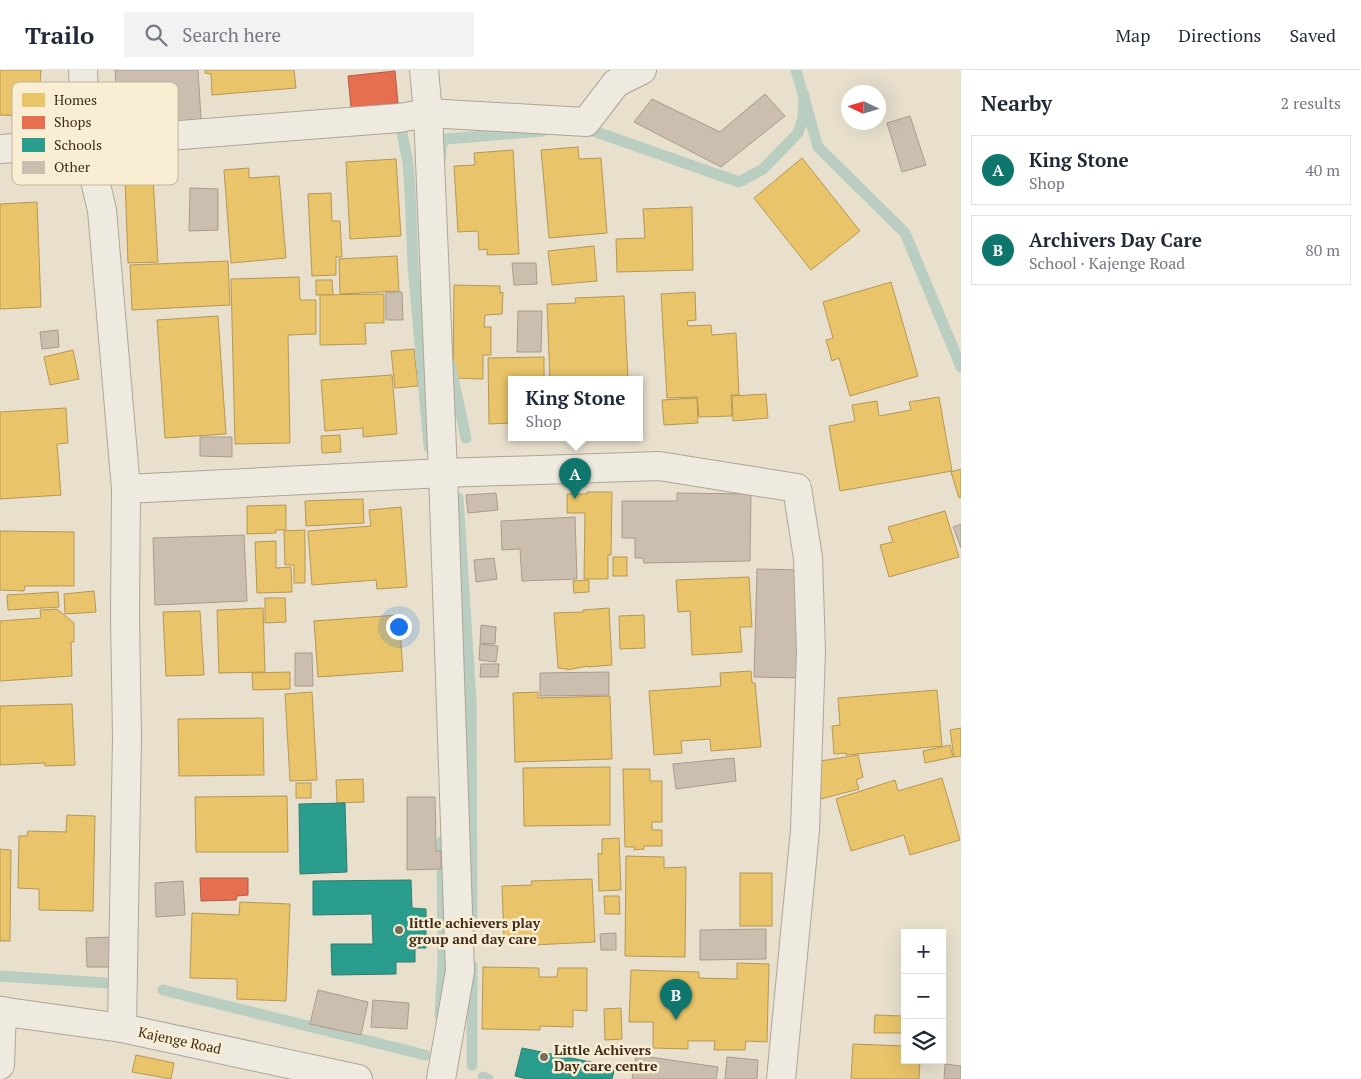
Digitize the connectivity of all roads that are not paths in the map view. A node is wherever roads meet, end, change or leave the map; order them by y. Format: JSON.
{"nodes":[{"id":1,"x":424,"y":70,"type":"edge"},
{"id":2,"x":642,"y":70,"type":"edge"},
{"id":3,"x":428,"y":113,"type":"junction"},
{"id":4,"x":178,"y":136,"type":"edge"},
{"id":5,"x":96,"y":185,"type":"edge"},
{"id":6,"x":443,"y":473,"type":"junction"},
{"id":7,"x":126,"y":490,"type":"junction"},
{"id":8,"x":1,"y":1011,"type":"edge"},
{"id":9,"x":122,"y":1028,"type":"junction"},
{"id":10,"x":0,"y":1065,"type":"edge"},
{"id":11,"x":354,"y":1078,"type":"edge"},
{"id":12,"x":440,"y":1079,"type":"edge"},
{"id":13,"x":781,"y":1079,"type":"edge"}],
"edges":[{"from":1,"to":3,"type":"street"},
{"from":2,"to":3,"type":"street"},
{"from":3,"to":4,"type":"street"},
{"from":3,"to":6,"type":"street"},
{"from":5,"to":7,"type":"street"},
{"from":6,"to":7,"type":"street"},
{"from":6,"to":12,"type":"street"},
{"from":6,"to":13,"type":"street"},
{"from":7,"to":9,"type":"street"},
{"from":8,"to":9,"type":"street","name":"Kajenge Road"},
{"from":8,"to":10,"type":"street"},
{"from":9,"to":11,"type":"street","name":"Kajenge Road"}]}
